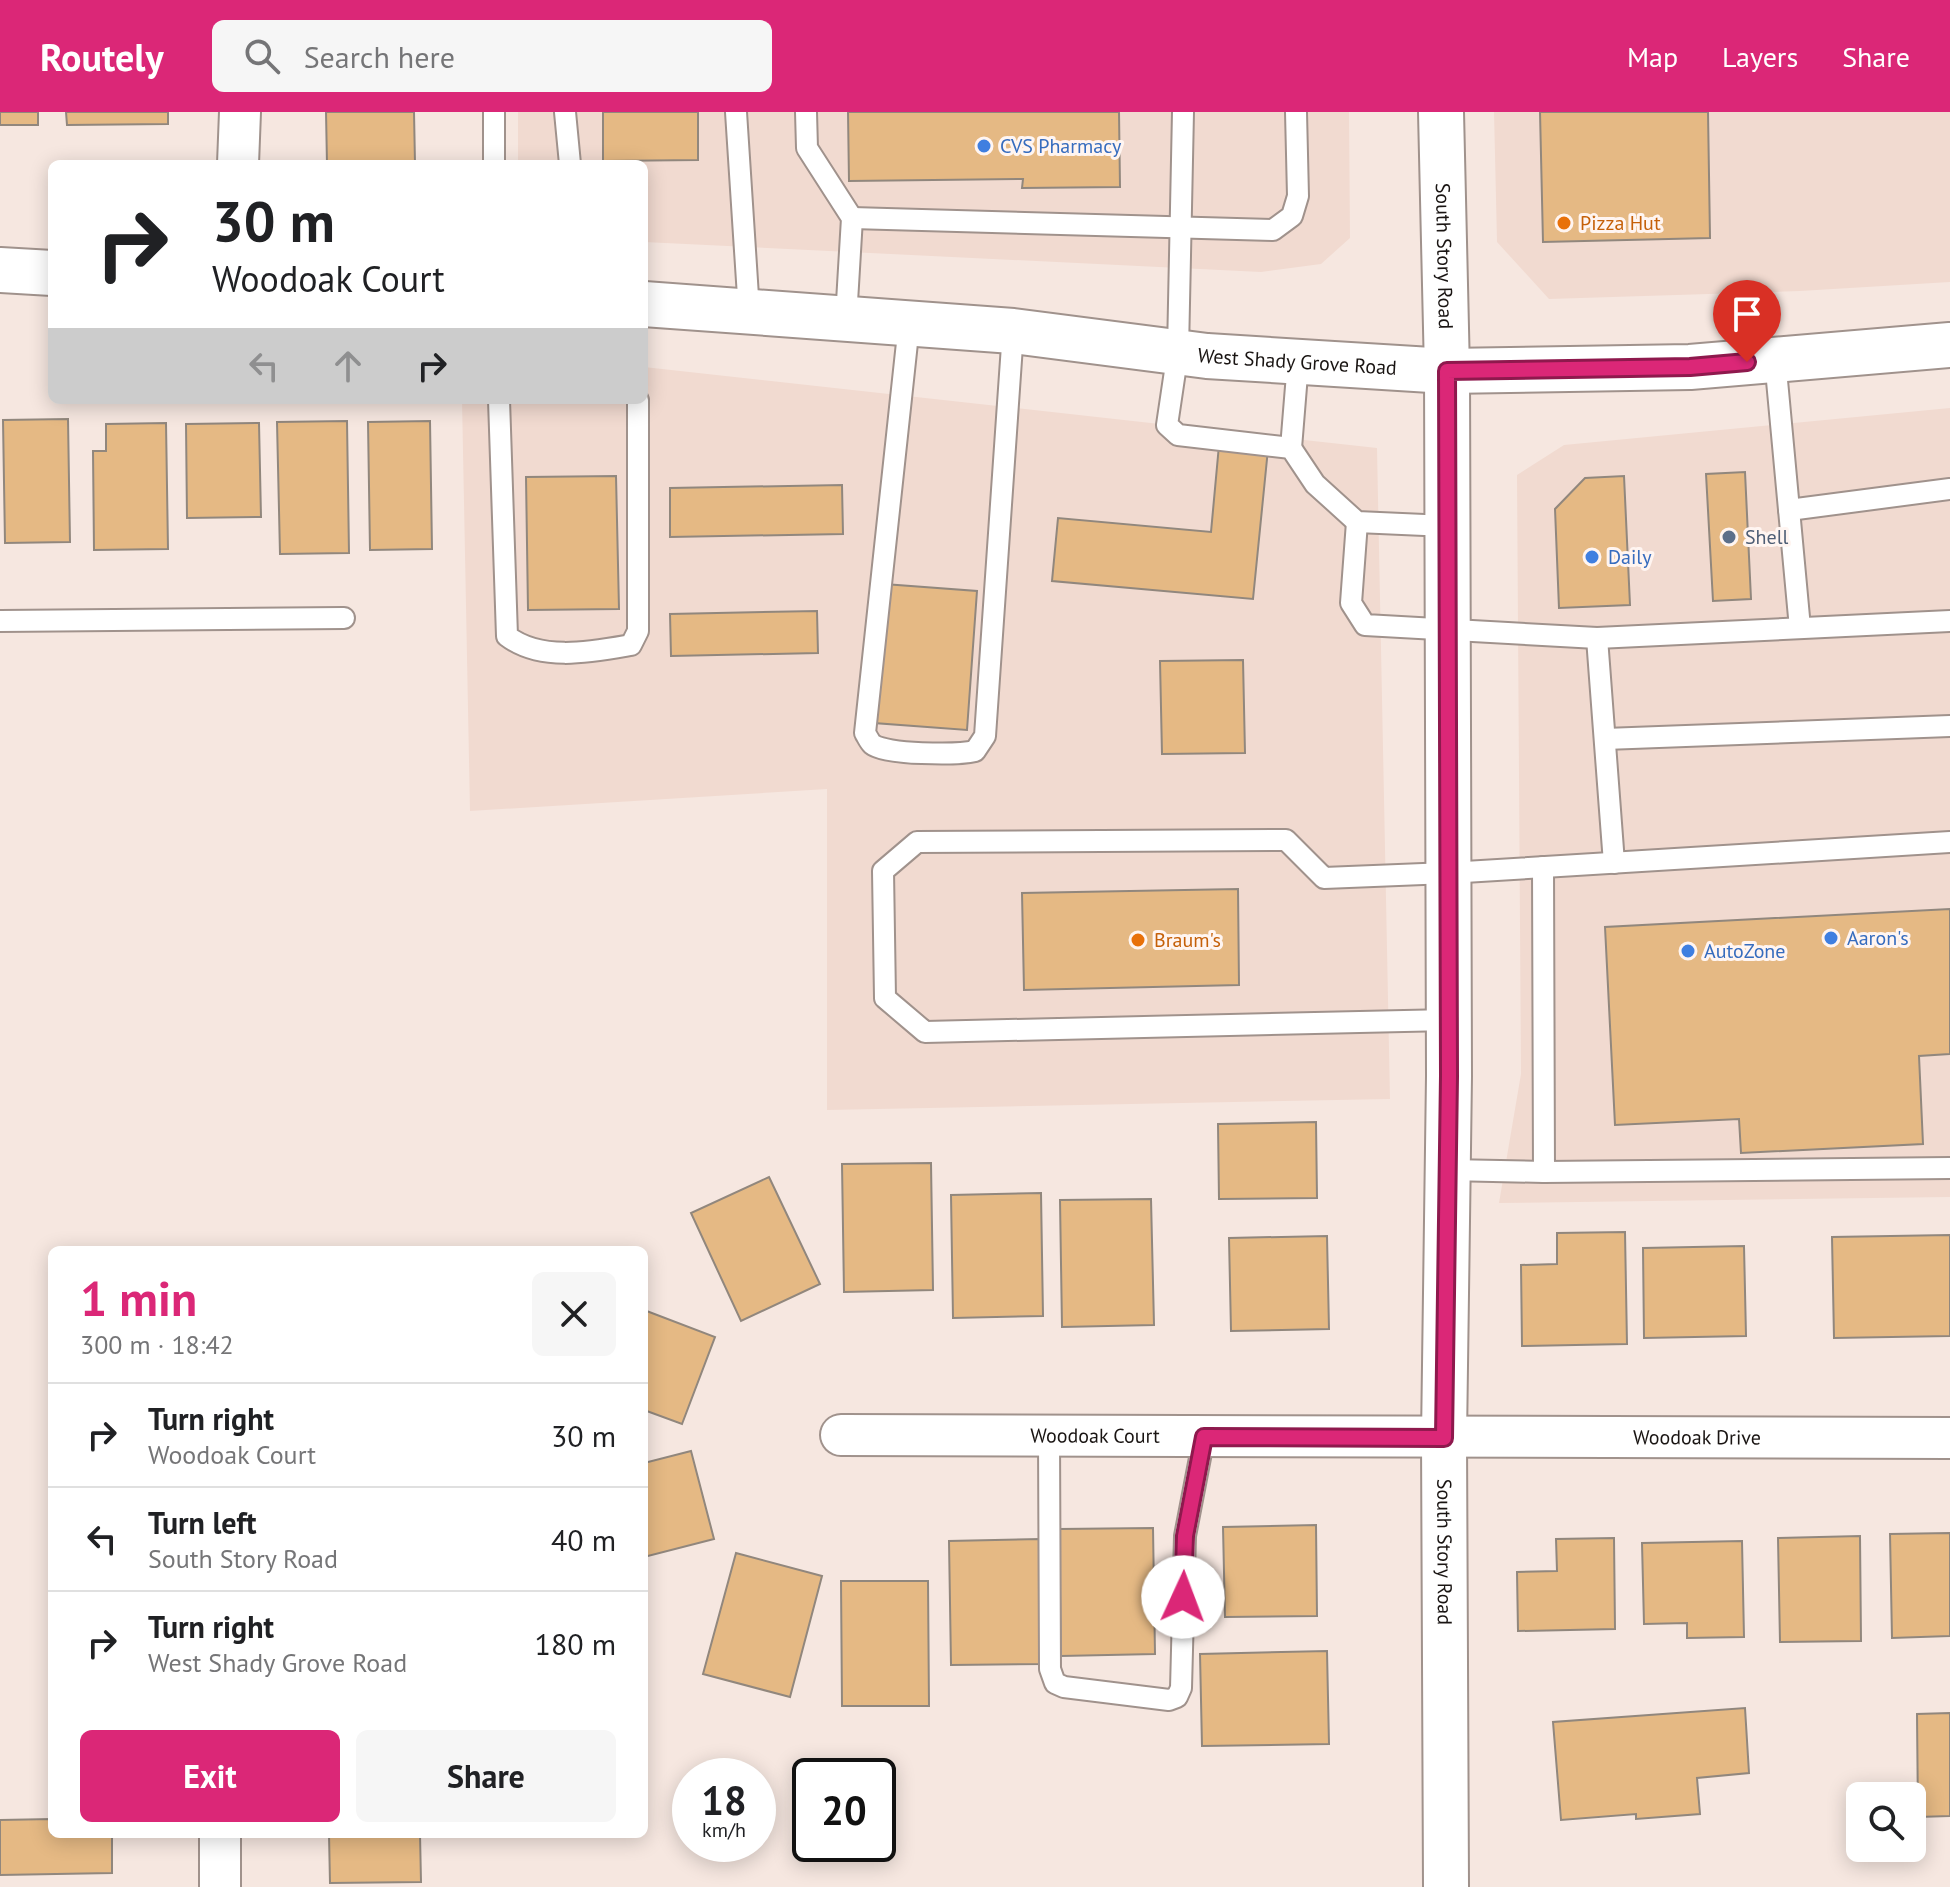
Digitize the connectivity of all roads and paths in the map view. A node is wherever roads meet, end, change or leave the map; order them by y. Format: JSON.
{"nodes":[{"id":1,"x":240,"y":112,"type":"edge"},
{"id":2,"x":494,"y":112,"type":"edge"},
{"id":3,"x":565,"y":112,"type":"edge"},
{"id":4,"x":736,"y":112,"type":"edge"},
{"id":5,"x":806,"y":112,"type":"edge"},
{"id":6,"x":1183,"y":112,"type":"edge"},
{"id":7,"x":1296,"y":112,"type":"edge"},
{"id":8,"x":1441,"y":112,"type":"edge"},
{"id":9,"x":238,"y":160,"type":"edge"},
{"id":10,"x":494,"y":160,"type":"edge"},
{"id":11,"x":570,"y":160,"type":"edge"},
{"id":12,"x":852,"y":218,"type":"junction"},
{"id":13,"x":1181,"y":227,"type":"junction"},
{"id":14,"x":0,"y":270,"type":"edge"},
{"id":15,"x":48,"y":273,"type":"edge"},
{"id":16,"x":648,"y":304,"type":"edge"},
{"id":17,"x":749,"y":312,"type":"junction"},
{"id":18,"x":846,"y":319,"type":"junction"},
{"id":19,"x":909,"y":324,"type":"junction"},
{"id":20,"x":1013,"y":331,"type":"junction"},
{"id":21,"x":1950,"y":345,"type":"edge"},
{"id":22,"x":1178,"y":351,"type":"junction"},
{"id":23,"x":1775,"y":359,"type":"junction"},
{"id":24,"x":1298,"y":362,"type":"junction"},
{"id":25,"x":1447,"y":371,"type":"junction"},
{"id":26,"x":499,"y":404,"type":"edge"},
{"id":27,"x":638,"y":404,"type":"edge"},
{"id":28,"x":1291,"y":448,"type":"junction"},
{"id":29,"x":1950,"y":489,"type":"edge"},
{"id":30,"x":1789,"y":510,"type":"junction"},
{"id":31,"x":1357,"y":522,"type":"junction"},
{"id":32,"x":1447,"y":526,"type":"junction"},
{"id":33,"x":344,"y":618,"type":"dead end"},
{"id":34,"x":0,"y":621,"type":"edge"},
{"id":35,"x":1950,"y":621,"type":"edge"},
{"id":36,"x":1800,"y":628,"type":"junction"},
{"id":37,"x":1447,"y":631,"type":"junction"},
{"id":38,"x":1597,"y":638,"type":"junction"},
{"id":39,"x":1950,"y":726,"type":"edge"},
{"id":40,"x":1605,"y":739,"type":"junction"},
{"id":41,"x":1950,"y":842,"type":"edge"},
{"id":42,"x":1614,"y":863,"type":"junction"},
{"id":43,"x":1543,"y":867,"type":"junction"},
{"id":44,"x":1448,"y":873,"type":"junction"},
{"id":45,"x":1449,"y":1020,"type":"junction"},
{"id":46,"x":1950,"y":1168,"type":"edge"},
{"id":47,"x":1448,"y":1170,"type":"junction"},
{"id":48,"x":1544,"y":1172,"type":"junction"},
{"id":49,"x":841,"y":1435,"type":"dead end"},
{"id":50,"x":1049,"y":1436,"type":"junction"},
{"id":51,"x":1204,"y":1437,"type":"junction"},
{"id":52,"x":1444,"y":1438,"type":"junction"},
{"id":53,"x":1950,"y":1438,"type":"edge"},
{"id":54,"x":220,"y":1838,"type":"edge"},
{"id":55,"x":220,"y":1887,"type":"edge"},
{"id":56,"x":1446,"y":1887,"type":"edge"}],
"edges":[{"from":1,"to":9,"type":"street"},
{"from":2,"to":10,"type":"lane"},
{"from":3,"to":11,"type":"lane"},
{"from":4,"to":17,"type":"lane"},
{"from":5,"to":12,"type":"lane"},
{"from":6,"to":13,"type":"lane"},
{"from":7,"to":13,"type":"lane"},
{"from":8,"to":25,"type":"main road","name":"South Story Road"},
{"from":12,"to":13,"type":"lane"},
{"from":12,"to":18,"type":"lane"},
{"from":13,"to":22,"type":"lane"},
{"from":14,"to":15,"type":"main road"},
{"from":16,"to":17,"type":"main road","name":"West Shady Grove Road"},
{"from":17,"to":18,"type":"main road","name":"West Shady Grove Road"},
{"from":18,"to":19,"type":"main road","name":"West Shady Grove Road"},
{"from":19,"to":20,"type":"main road","name":"West Shady Grove Road"},
{"from":19,"to":20,"type":"lane"},
{"from":20,"to":22,"type":"main road","name":"West Shady Grove Road"},
{"from":21,"to":23,"type":"main road","name":"West Shady Grove Road"},
{"from":22,"to":24,"type":"main road","name":"West Shady Grove Road"},
{"from":22,"to":28,"type":"lane"},
{"from":23,"to":25,"type":"main road","name":"West Shady Grove Road"},
{"from":23,"to":30,"type":"lane"},
{"from":24,"to":25,"type":"main road","name":"West Shady Grove Road"},
{"from":24,"to":28,"type":"lane"},
{"from":25,"to":32,"type":"main road","name":"South Story Road"},
{"from":26,"to":27,"type":"lane"},
{"from":28,"to":31,"type":"lane"},
{"from":29,"to":30,"type":"lane"},
{"from":30,"to":36,"type":"lane"},
{"from":31,"to":32,"type":"lane"},
{"from":31,"to":37,"type":"lane"},
{"from":32,"to":37,"type":"main road","name":"South Story Road"},
{"from":33,"to":34,"type":"lane"},
{"from":35,"to":36,"type":"lane"},
{"from":36,"to":38,"type":"lane"},
{"from":37,"to":38,"type":"lane"},
{"from":37,"to":44,"type":"main road","name":"South Story Road"},
{"from":38,"to":40,"type":"lane"},
{"from":39,"to":40,"type":"lane"},
{"from":40,"to":42,"type":"lane"},
{"from":41,"to":42,"type":"lane"},
{"from":42,"to":43,"type":"lane"},
{"from":43,"to":44,"type":"lane"},
{"from":43,"to":48,"type":"lane"},
{"from":44,"to":45,"type":"main road","name":"South Story Road"},
{"from":44,"to":45,"type":"lane"},
{"from":45,"to":47,"type":"main road","name":"South Story Road"},
{"from":46,"to":48,"type":"lane"},
{"from":47,"to":48,"type":"lane"},
{"from":47,"to":52,"type":"main road","name":"South Story Road"},
{"from":49,"to":50,"type":"street","name":"Woodoak Court"},
{"from":50,"to":51,"type":"street","name":"Woodoak Court"},
{"from":50,"to":51,"type":"lane"},
{"from":51,"to":52,"type":"street","name":"Woodoak Court"},
{"from":52,"to":53,"type":"street","name":"Woodoak Drive"},
{"from":52,"to":56,"type":"main road","name":"South Story Road"},
{"from":54,"to":55,"type":"street"}]}
